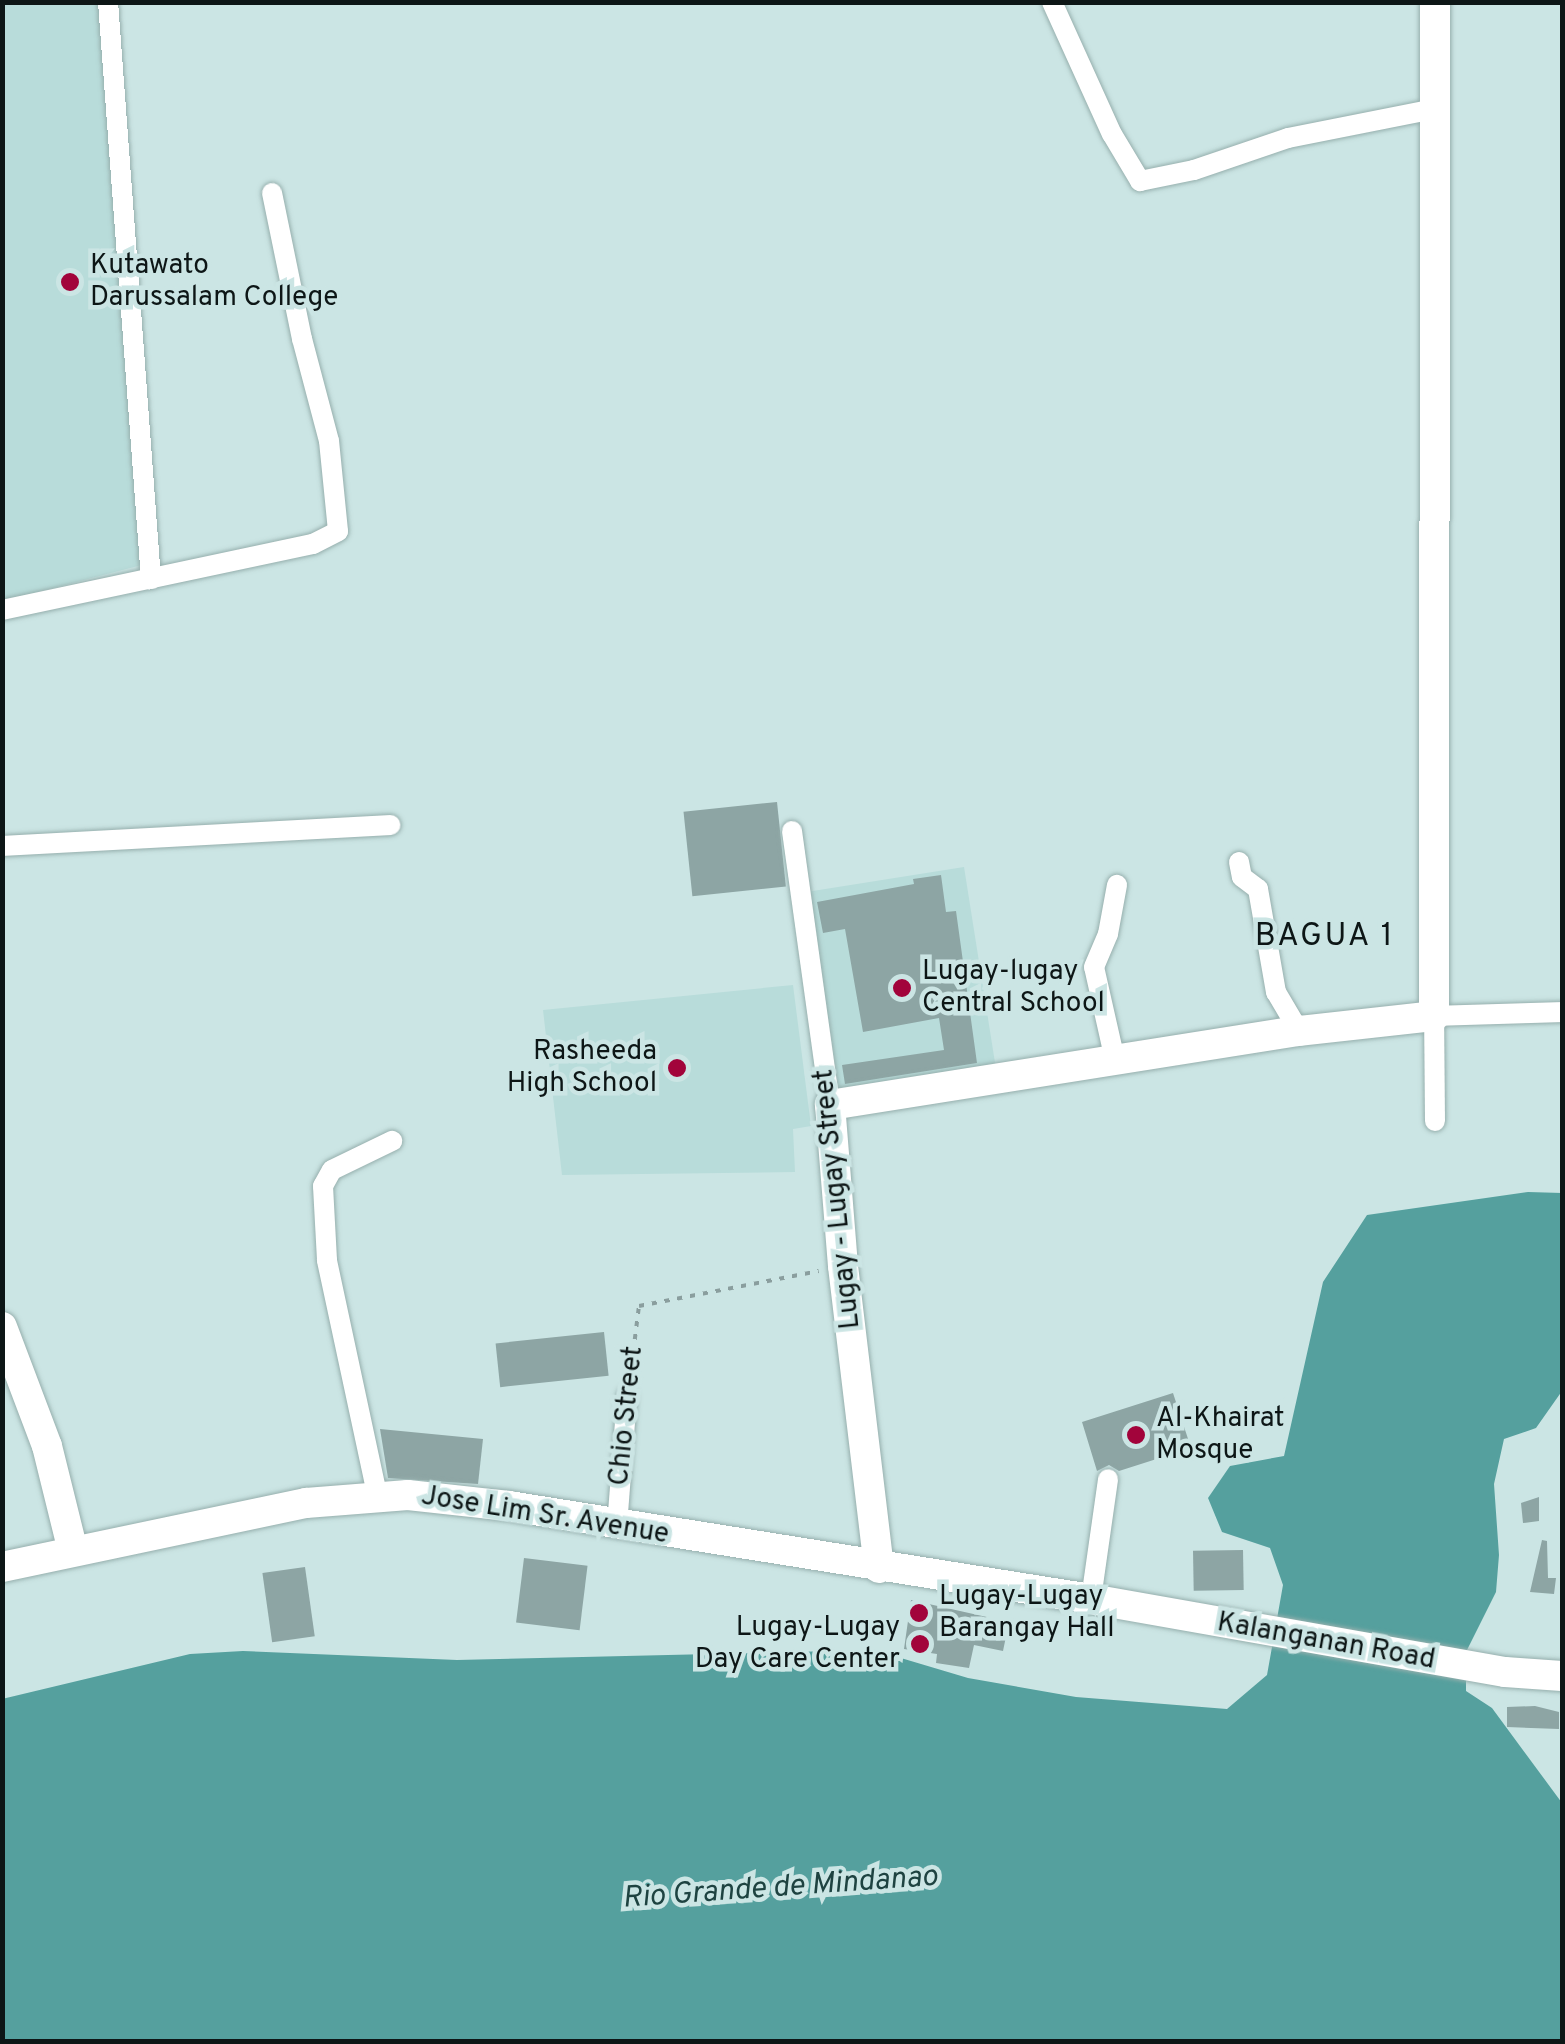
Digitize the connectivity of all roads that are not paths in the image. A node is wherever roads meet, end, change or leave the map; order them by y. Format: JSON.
{"nodes":[{"id":1,"x":108,"y":2,"type":"edge"},
{"id":2,"x":1052,"y":2,"type":"edge"},
{"id":3,"x":1434,"y":2,"type":"edge"},
{"id":4,"x":1434,"y":109,"type":"junction"},
{"id":5,"x":272,"y":193,"type":"dead end"},
{"id":6,"x":150,"y":579,"type":"junction"},
{"id":7,"x":2,"y":610,"type":"edge"},
{"id":8,"x":390,"y":825,"type":"dead end"},
{"id":9,"x":792,"y":831,"type":"dead end"},
{"id":10,"x":2,"y":846,"type":"edge"},
{"id":11,"x":1239,"y":862,"type":"dead end"},
{"id":12,"x":1117,"y":885,"type":"dead end"},
{"id":13,"x":1562,"y":1012,"type":"edge"},
{"id":14,"x":1434,"y":1016,"type":"junction"},
{"id":15,"x":1299,"y":1031,"type":"junction"},
{"id":16,"x":1115,"y":1060,"type":"junction"},
{"id":17,"x":830,"y":1105,"type":"junction"},
{"id":18,"x":1434,"y":1121,"type":"dead end"},
{"id":19,"x":392,"y":1141,"type":"dead end"},
{"id":20,"x":2,"y":1328,"type":"edge"},
{"id":21,"x":627,"y":1396,"type":"road end"},
{"id":22,"x":1108,"y":1479,"type":"dead end"},
{"id":23,"x":377,"y":1494,"type":"junction"},
{"id":24,"x":618,"y":1526,"type":"junction"},
{"id":25,"x":73,"y":1551,"type":"junction"},
{"id":26,"x":2,"y":1566,"type":"edge"},
{"id":27,"x":880,"y":1568,"type":"junction"},
{"id":28,"x":1091,"y":1600,"type":"junction"},
{"id":29,"x":1562,"y":1676,"type":"edge"}],
"edges":[{"from":1,"to":6,"type":"street"},
{"from":2,"to":4,"type":"street"},
{"from":3,"to":4,"type":"street"},
{"from":4,"to":14,"type":"street"},
{"from":5,"to":6,"type":"street"},
{"from":6,"to":7,"type":"street"},
{"from":8,"to":10,"type":"street"},
{"from":9,"to":17,"type":"street","name":"Lugay - Lugay Street"},
{"from":11,"to":15,"type":"street"},
{"from":12,"to":16,"type":"street"},
{"from":13,"to":14,"type":"street"},
{"from":14,"to":15,"type":"street"},
{"from":14,"to":18,"type":"street"},
{"from":15,"to":16,"type":"street"},
{"from":16,"to":17,"type":"street"},
{"from":17,"to":27,"type":"street","name":"Lugay - Lugay Street"},
{"from":19,"to":23,"type":"street"},
{"from":20,"to":25,"type":"street"},
{"from":21,"to":24,"type":"street","name":"Chio Street"},
{"from":22,"to":28,"type":"street"},
{"from":23,"to":24,"type":"street","name":"Jose Lim Sr. Avenue"},
{"from":23,"to":25,"type":"street","name":"Jose Lim Sr. Avenue"},
{"from":24,"to":27,"type":"street","name":"Jose Lim Sr. Avenue"},
{"from":25,"to":26,"type":"street","name":"Jose Lim Sr. Avenue"},
{"from":27,"to":28,"type":"street","name":"Jose Lim Sr. Avenue"},
{"from":28,"to":29,"type":"street","name":"Kalanganan Road"}]}
